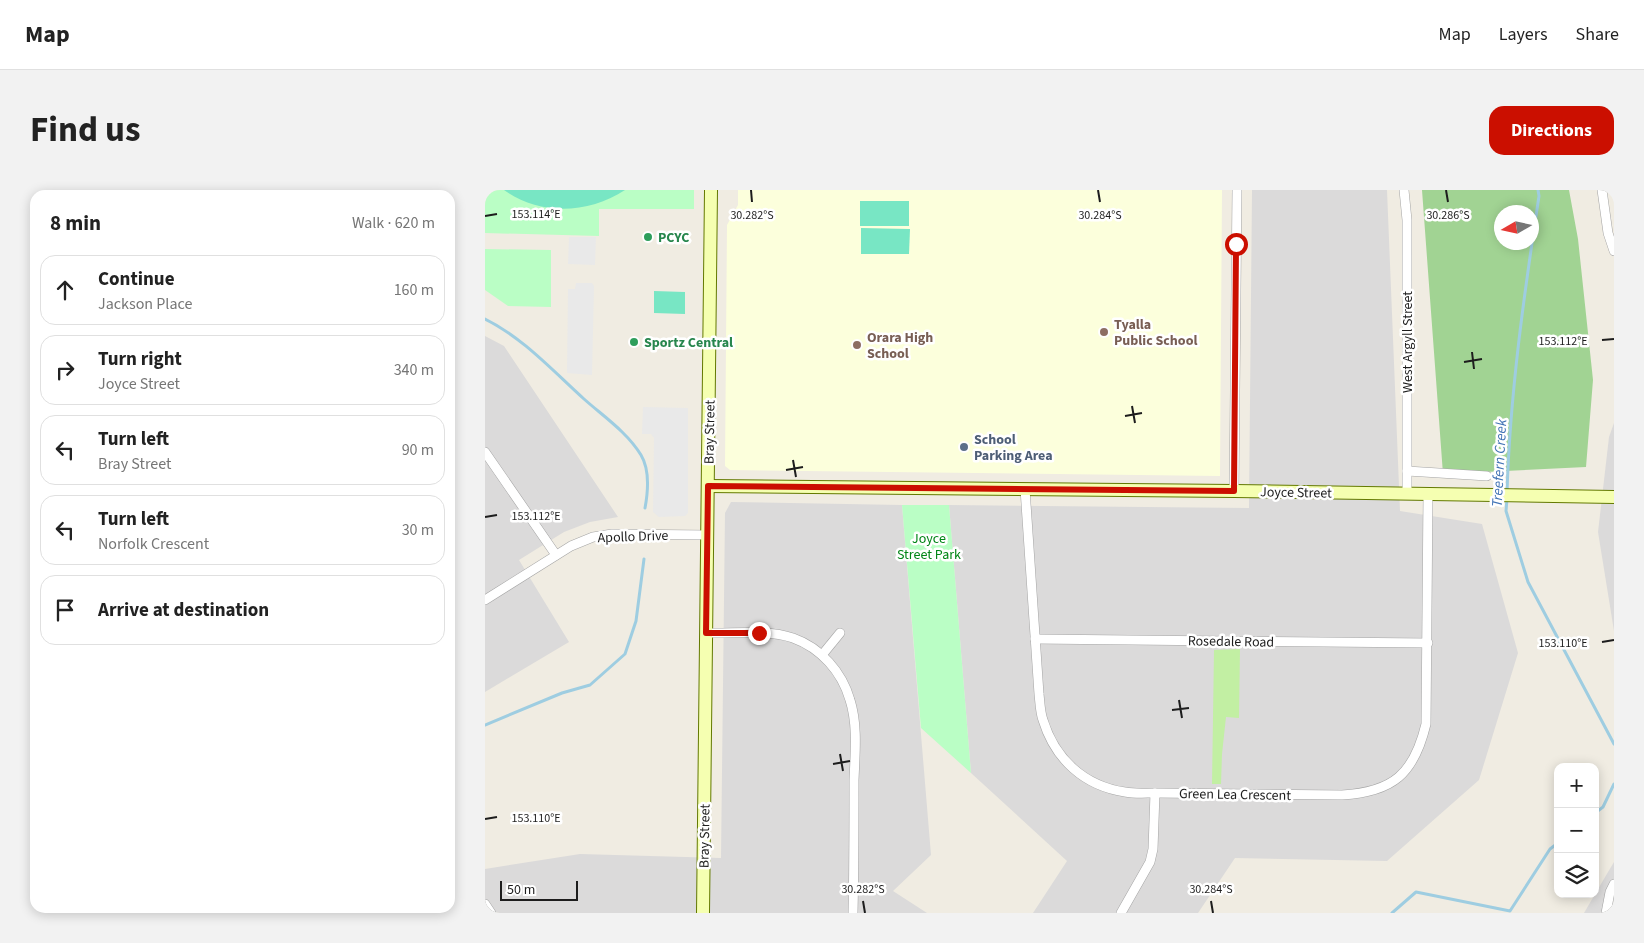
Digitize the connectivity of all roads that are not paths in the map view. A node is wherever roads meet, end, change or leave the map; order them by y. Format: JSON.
{"nodes":[{"id":1,"x":711,"y":190,"type":"edge"},
{"id":2,"x":1237,"y":190,"type":"edge"},
{"id":3,"x":1404,"y":190,"type":"edge"},
{"id":4,"x":1602,"y":190,"type":"edge"},
{"id":5,"x":1614,"y":251,"type":"edge"},
{"id":6,"x":485,"y":452,"type":"edge"},
{"id":7,"x":1407,"y":471,"type":"junction"},
{"id":8,"x":1487,"y":476,"type":"dead end"},
{"id":9,"x":708,"y":486,"type":"junction"},
{"id":10,"x":1025,"y":489,"type":"junction"},
{"id":11,"x":1234,"y":491,"type":"junction"},
{"id":12,"x":1407,"y":494,"type":"junction"},
{"id":13,"x":1428,"y":495,"type":"junction"},
{"id":14,"x":1614,"y":497,"type":"edge"},
{"id":15,"x":708,"y":535,"type":"junction"},
{"id":16,"x":556,"y":555,"type":"junction"},
{"id":17,"x":485,"y":600,"type":"edge"},
{"id":18,"x":706,"y":633,"type":"junction"},
{"id":19,"x":840,"y":633,"type":"dead end"},
{"id":20,"x":1035,"y":639,"type":"junction"},
{"id":21,"x":1428,"y":643,"type":"junction"},
{"id":22,"x":822,"y":655,"type":"junction"},
{"id":23,"x":1155,"y":793,"type":"junction"},
{"id":24,"x":1614,"y":884,"type":"edge"},
{"id":25,"x":485,"y":904,"type":"edge"},
{"id":26,"x":491,"y":913,"type":"edge"},
{"id":27,"x":703,"y":913,"type":"edge"},
{"id":28,"x":853,"y":913,"type":"edge"},
{"id":29,"x":1121,"y":913,"type":"edge"},
{"id":30,"x":1606,"y":913,"type":"edge"}],
"edges":[{"from":1,"to":9,"type":"street","name":"Bray Street"},
{"from":2,"to":11,"type":"street"},
{"from":3,"to":7,"type":"street","name":"West Argyll Street"},
{"from":4,"to":5,"type":"street"},
{"from":6,"to":16,"type":"street"},
{"from":7,"to":8,"type":"street"},
{"from":7,"to":12,"type":"street","name":"West Argyll Street"},
{"from":9,"to":10,"type":"street","name":"Joyce Street"},
{"from":9,"to":15,"type":"street","name":"Bray Street"},
{"from":10,"to":11,"type":"street","name":"Joyce Street"},
{"from":10,"to":20,"type":"street","name":"Green Lea Crescent"},
{"from":11,"to":12,"type":"street","name":"Joyce Street"},
{"from":12,"to":13,"type":"street","name":"Joyce Street"},
{"from":13,"to":14,"type":"street","name":"Joyce Street"},
{"from":13,"to":21,"type":"street","name":"Green Lea Crescent"},
{"from":15,"to":16,"type":"street","name":"Apollo Drive"},
{"from":15,"to":18,"type":"street","name":"Bray Street"},
{"from":16,"to":17,"type":"street","name":"Apollo Drive"},
{"from":18,"to":22,"type":"street"},
{"from":18,"to":27,"type":"street","name":"Bray Street"},
{"from":19,"to":22,"type":"street"},
{"from":20,"to":21,"type":"street","name":"Rosedale Road"},
{"from":20,"to":23,"type":"street","name":"Green Lea Crescent"},
{"from":21,"to":23,"type":"street","name":"Green Lea Crescent"},
{"from":22,"to":28,"type":"street"},
{"from":23,"to":29,"type":"street"},
{"from":24,"to":30,"type":"street"},
{"from":25,"to":26,"type":"street"}]}
